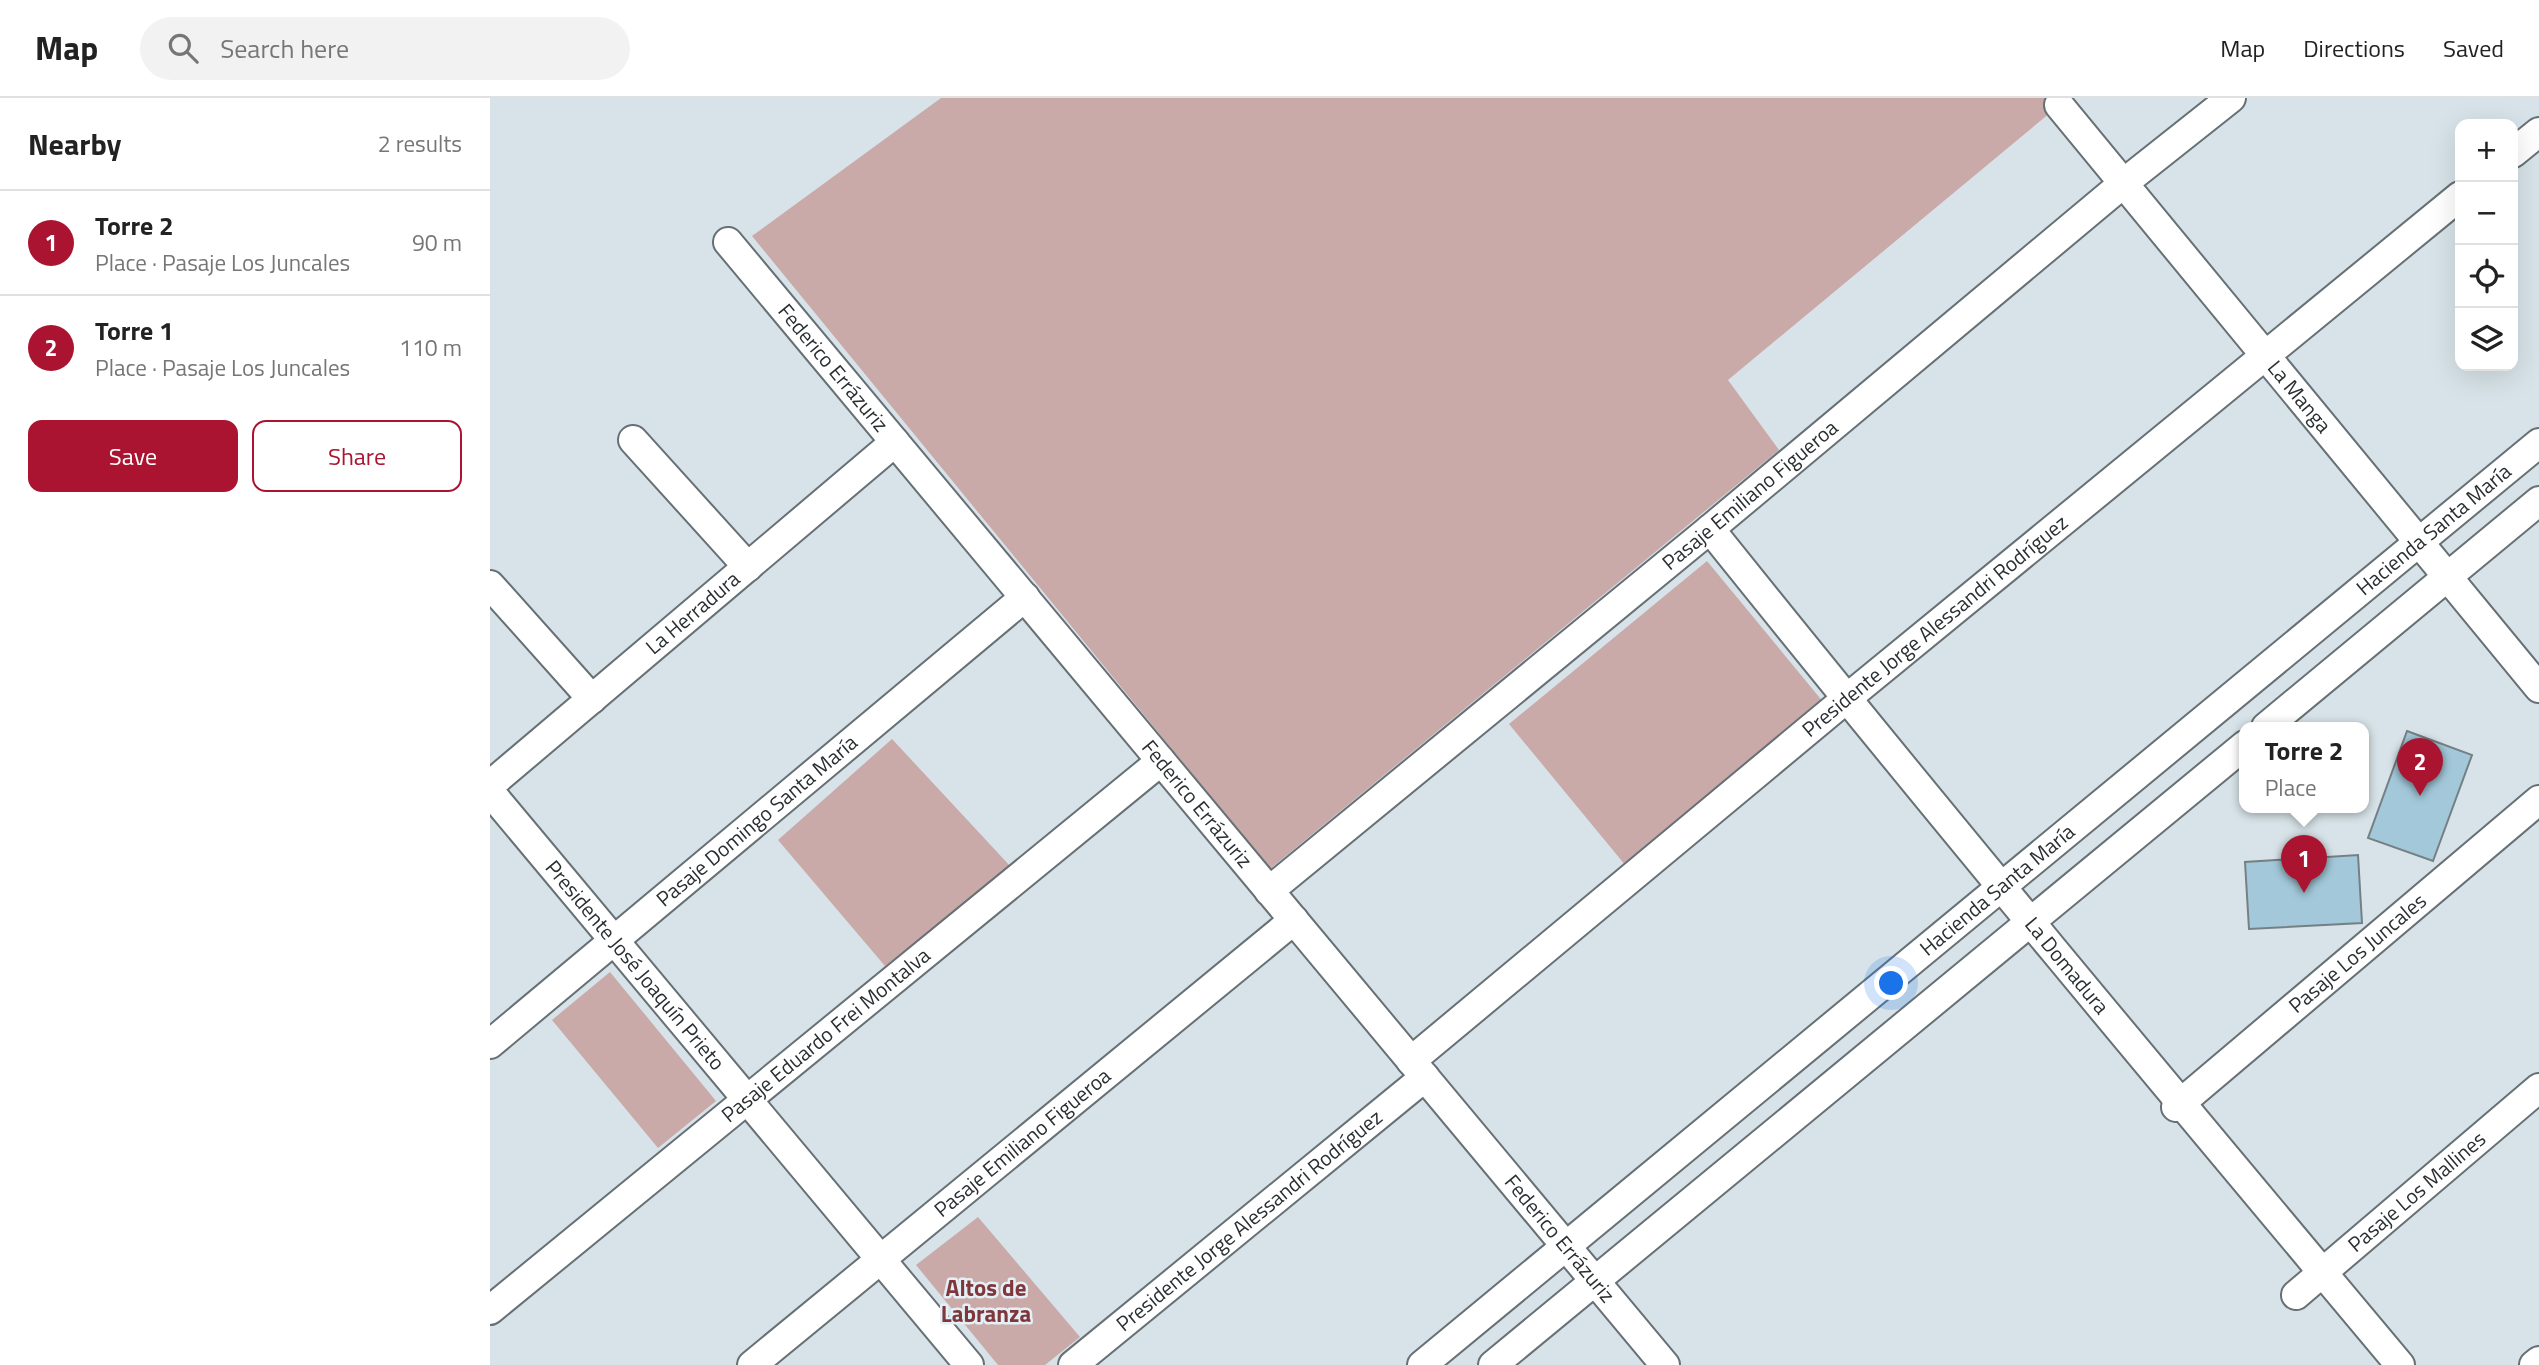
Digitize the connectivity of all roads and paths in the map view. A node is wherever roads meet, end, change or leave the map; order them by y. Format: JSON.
{"nodes":[{"id":1,"x":2231,"y":98,"type":"edge"},
{"id":2,"x":2059,"y":105,"type":"dead end"},
{"id":3,"x":2539,"y":132,"type":"edge"},
{"id":4,"x":2518,"y":149,"type":"edge"},
{"id":5,"x":2125,"y":183,"type":"junction"},
{"id":6,"x":2455,"y":200,"type":"edge"},
{"id":7,"x":728,"y":242,"type":"dead end"},
{"id":8,"x":2264,"y":354,"type":"junction"},
{"id":9,"x":633,"y":440,"type":"dead end"},
{"id":10,"x":895,"y":442,"type":"junction"},
{"id":11,"x":2539,"y":443,"type":"edge"},
{"id":12,"x":2539,"y":501,"type":"edge"},
{"id":13,"x":1710,"y":529,"type":"junction"},
{"id":14,"x":2418,"y":543,"type":"junction"},
{"id":15,"x":748,"y":567,"type":"junction"},
{"id":16,"x":2447,"y":577,"type":"junction"},
{"id":17,"x":490,"y":584,"type":"edge"},
{"id":18,"x":1025,"y":597,"type":"junction"},
{"id":19,"x":2539,"y":688,"type":"edge"},
{"id":20,"x":592,"y":699,"type":"junction"},
{"id":21,"x":1846,"y":699,"type":"junction"},
{"id":22,"x":2272,"y":722,"type":"edge"},
{"id":23,"x":2239,"y":750,"type":"edge"},
{"id":24,"x":1161,"y":761,"type":"junction"},
{"id":25,"x":490,"y":785,"type":"edge"},
{"id":26,"x":490,"y":792,"type":"edge"},
{"id":27,"x":2539,"y":800,"type":"edge"},
{"id":28,"x":2001,"y":887,"type":"junction"},
{"id":29,"x":1269,"y":891,"type":"junction"},
{"id":30,"x":1294,"y":920,"type":"junction"},
{"id":31,"x":2030,"y":922,"type":"junction"},
{"id":32,"x":614,"y":941,"type":"junction"},
{"id":33,"x":490,"y":1044,"type":"edge"},
{"id":34,"x":1418,"y":1069,"type":"junction"},
{"id":35,"x":2539,"y":1088,"type":"edge"},
{"id":36,"x":747,"y":1100,"type":"junction"},
{"id":37,"x":2178,"y":1105,"type":"junction"},
{"id":38,"x":1566,"y":1246,"type":"junction"},
{"id":39,"x":881,"y":1259,"type":"junction"},
{"id":40,"x":2323,"y":1273,"type":"junction"},
{"id":41,"x":1595,"y":1281,"type":"junction"},
{"id":42,"x":2296,"y":1295,"type":"dead end"},
{"id":43,"x":490,"y":1310,"type":"edge"},
{"id":44,"x":2539,"y":1361,"type":"edge"},
{"id":45,"x":752,"y":1365,"type":"edge"},
{"id":46,"x":969,"y":1365,"type":"edge"},
{"id":47,"x":1073,"y":1365,"type":"edge"},
{"id":48,"x":1422,"y":1365,"type":"edge"},
{"id":49,"x":1493,"y":1365,"type":"edge"},
{"id":50,"x":1665,"y":1365,"type":"edge"},
{"id":51,"x":2400,"y":1365,"type":"edge"},
{"id":52,"x":2534,"y":1365,"type":"edge"}],
"edges":[{"from":1,"to":5,"type":"street","name":"Pasaje Emiliano Figueroa"},
{"from":2,"to":5,"type":"street","name":"La Manga"},
{"from":3,"to":4,"type":"street"},
{"from":5,"to":8,"type":"street","name":"La Manga"},
{"from":5,"to":13,"type":"street","name":"Pasaje Emiliano Figueroa"},
{"from":6,"to":8,"type":"street","name":"Presidente Jorge Alessandri Rodríguez"},
{"from":7,"to":10,"type":"street","name":"Federico Errázuriz"},
{"from":8,"to":14,"type":"street","name":"La Manga"},
{"from":8,"to":21,"type":"street","name":"Presidente Jorge Alessandri Rodríguez"},
{"from":9,"to":15,"type":"street"},
{"from":10,"to":15,"type":"street","name":"La Herradura"},
{"from":10,"to":18,"type":"street","name":"Federico Errázuriz"},
{"from":11,"to":14,"type":"street","name":"Hacienda Santa María"},
{"from":12,"to":16,"type":"street","name":"Hacienda Santa María"},
{"from":13,"to":21,"type":"street","name":"La Domadura"},
{"from":13,"to":29,"type":"street","name":"Pasaje Emiliano Figueroa"},
{"from":14,"to":16,"type":"street","name":"La Manga"},
{"from":14,"to":28,"type":"street","name":"Hacienda Santa María"},
{"from":15,"to":20,"type":"street","name":"La Herradura"},
{"from":16,"to":19,"type":"street","name":"La Manga"},
{"from":16,"to":22,"type":"street","name":"Hacienda Santa María"},
{"from":17,"to":20,"type":"street"},
{"from":18,"to":24,"type":"street","name":"Federico Errázuriz"},
{"from":18,"to":32,"type":"street","name":"Pasaje Domingo Santa María"},
{"from":20,"to":25,"type":"street","name":"La Herradura"},
{"from":21,"to":28,"type":"street","name":"La Domadura"},
{"from":21,"to":34,"type":"street","name":"Presidente Jorge Alessandri Rodríguez"},
{"from":23,"to":31,"type":"street","name":"Hacienda Santa María"},
{"from":24,"to":29,"type":"street","name":"Federico Errázuriz"},
{"from":24,"to":36,"type":"street","name":"Pasaje Eduardo Frei Montalva"},
{"from":26,"to":32,"type":"street","name":"Presidente José Joaquín Prieto"},
{"from":27,"to":37,"type":"street","name":"Pasaje Los Juncales"},
{"from":28,"to":31,"type":"street","name":"La Domadura"},
{"from":28,"to":38,"type":"street","name":"Hacienda Santa María"},
{"from":29,"to":30,"type":"street","name":"Federico Errázuriz"},
{"from":30,"to":34,"type":"street","name":"Federico Errázuriz"},
{"from":30,"to":39,"type":"street","name":"Pasaje Emiliano Figueroa"},
{"from":31,"to":37,"type":"street","name":"La Domadura"},
{"from":31,"to":41,"type":"street","name":"Hacienda Santa María"},
{"from":32,"to":33,"type":"street","name":"Pasaje Domingo Santa María"},
{"from":32,"to":36,"type":"street","name":"Presidente José Joaquín Prieto"},
{"from":34,"to":38,"type":"street","name":"Federico Errázuriz"},
{"from":34,"to":47,"type":"street","name":"Presidente Jorge Alessandri Rodríguez"},
{"from":35,"to":40,"type":"street","name":"Pasaje Los Mallines"},
{"from":36,"to":39,"type":"street","name":"Presidente José Joaquín Prieto"},
{"from":36,"to":43,"type":"street","name":"Pasaje Eduardo Frei Montalva"},
{"from":37,"to":40,"type":"street","name":"La Domadura"},
{"from":38,"to":41,"type":"street","name":"Federico Errázuriz"},
{"from":38,"to":48,"type":"street","name":"Hacienda Santa María"},
{"from":39,"to":45,"type":"street","name":"Pasaje Emiliano Figueroa"},
{"from":39,"to":46,"type":"street","name":"Presidente José Joaquín Prieto"},
{"from":40,"to":42,"type":"street","name":"Pasaje Los Mallines"},
{"from":40,"to":51,"type":"street","name":"La Domadura"},
{"from":41,"to":49,"type":"street","name":"Hacienda Santa María"},
{"from":41,"to":50,"type":"street","name":"Federico Errázuriz"},
{"from":44,"to":52,"type":"street"}]}
